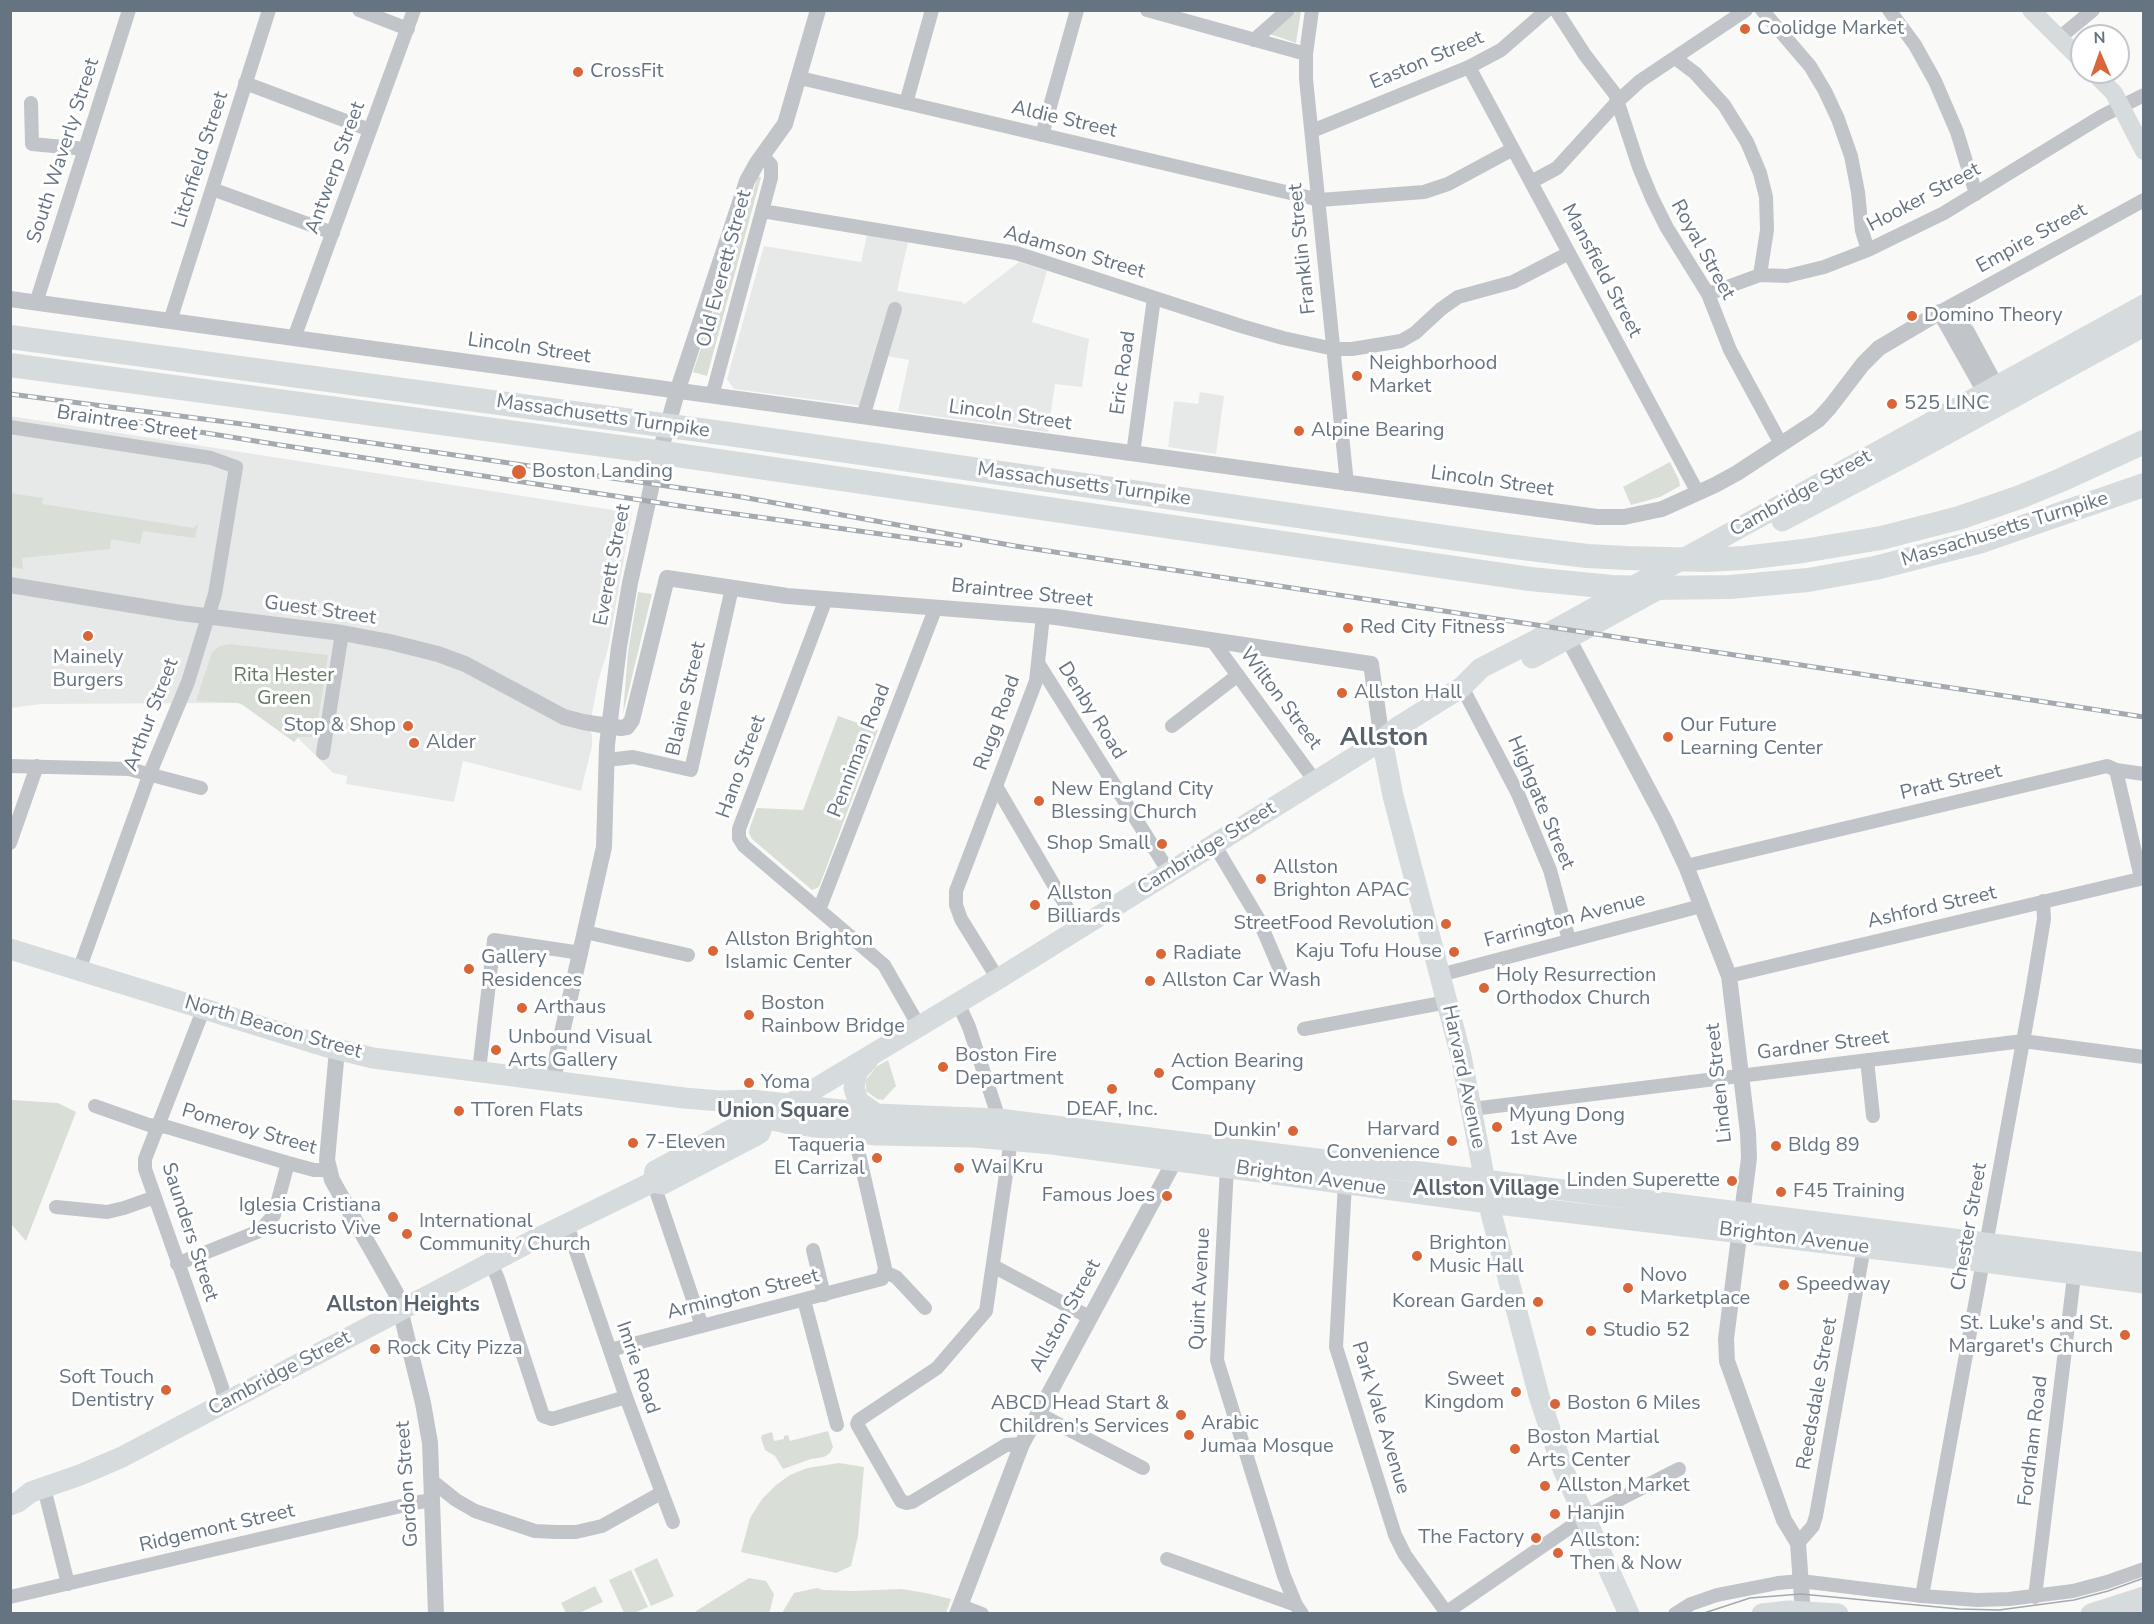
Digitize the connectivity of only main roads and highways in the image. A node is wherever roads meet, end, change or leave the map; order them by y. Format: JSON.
{"nodes":[{"id":1,"x":2031,"y":10,"type":"edge"},
{"id":2,"x":2070,"y":49,"type":"edge"},
{"id":3,"x":2105,"y":84,"type":"edge"},
{"id":4,"x":2144,"y":151,"type":"edge"},
{"id":5,"x":2144,"y":305,"type":"edge"},
{"id":6,"x":2144,"y":326,"type":"edge"},
{"id":7,"x":10,"y":337,"type":"edge"},
{"id":8,"x":10,"y":365,"type":"edge"},
{"id":9,"x":1994,"y":394,"type":"junction"},
{"id":10,"x":2144,"y":431,"type":"edge"},
{"id":11,"x":2144,"y":442,"type":"edge"},
{"id":12,"x":2144,"y":470,"type":"edge"},
{"id":13,"x":2053,"y":484,"type":"junction"},
{"id":14,"x":2144,"y":485,"type":"edge"},
{"id":15,"x":1875,"y":568,"type":"junction"},
{"id":16,"x":1462,"y":687,"type":"junction"},
{"id":17,"x":1382,"y":740,"type":"junction"},
{"id":18,"x":10,"y":949,"type":"edge"},
{"id":19,"x":870,"y":1057,"type":"junction"},
{"id":20,"x":684,"y":1098,"type":"junction"},
{"id":21,"x":788,"y":1105,"type":"junction"},
{"id":22,"x":876,"y":1114,"type":"junction"},
{"id":23,"x":765,"y":1119,"type":"junction"},
{"id":24,"x":1177,"y":1151,"type":"junction"},
{"id":25,"x":1485,"y":1181,"type":"junction"},
{"id":26,"x":653,"y":1182,"type":"junction"},
{"id":27,"x":1489,"y":1203,"type":"junction"},
{"id":28,"x":1742,"y":1222,"type":"junction"},
{"id":29,"x":1985,"y":1252,"type":"junction"},
{"id":30,"x":2144,"y":1263,"type":"edge"},
{"id":31,"x":2075,"y":1265,"type":"junction"},
{"id":32,"x":2144,"y":1283,"type":"edge"},
{"id":33,"x":28,"y":1491,"type":"edge"},
{"id":34,"x":10,"y":1505,"type":"edge"},
{"id":35,"x":2144,"y":1597,"type":"edge"},
{"id":36,"x":1803,"y":1612,"type":"edge"},
{"id":37,"x":1629,"y":1614,"type":"edge"},
{"id":38,"x":1762,"y":1614,"type":"edge"},
{"id":39,"x":1838,"y":1614,"type":"edge"},
{"id":40,"x":2091,"y":1614,"type":"edge"}],
"edges":[{"from":1,"to":2,"type":"main road"},
{"from":3,"to":4,"type":"main road"},
{"from":5,"to":9,"type":"main road","name":"Cambridge Street"},
{"from":6,"to":9,"type":"main road","name":"Cambridge Street"},
{"from":7,"to":13,"type":"highway","name":"Massachusetts Turnpike"},
{"from":8,"to":15,"type":"highway","name":"Massachusetts Turnpike"},
{"from":9,"to":16,"type":"main road","name":"Cambridge Street"},
{"from":9,"to":16,"type":"main road","name":"Cambridge Street"},
{"from":10,"to":13,"type":"highway"},
{"from":11,"to":13,"type":"highway","name":"Massachusetts Turnpike"},
{"from":12,"to":15,"type":"highway"},
{"from":14,"to":15,"type":"highway","name":"Massachusetts Turnpike"},
{"from":16,"to":17,"type":"main road","name":"Cambridge Street"},
{"from":17,"to":19,"type":"main road","name":"Cambridge Street"},
{"from":17,"to":25,"type":"main road","name":"Harvard Avenue"},
{"from":18,"to":20,"type":"main road","name":"North Beacon Street"},
{"from":19,"to":21,"type":"main road","name":"Cambridge Street"},
{"from":19,"to":22,"type":"main road"},
{"from":20,"to":21,"type":"main road","name":"North Beacon Street"},
{"from":20,"to":23,"type":"main road","name":"North Beacon Street"},
{"from":21,"to":22,"type":"main road","name":"Brighton Avenue"},
{"from":21,"to":23,"type":"main road","name":"Cambridge Street"},
{"from":22,"to":24,"type":"main road","name":"Brighton Avenue"},
{"from":23,"to":24,"type":"main road","name":"Brighton Avenue"},
{"from":23,"to":26,"type":"main road","name":"Cambridge Street"},
{"from":23,"to":26,"type":"main road","name":"Cambridge Street"},
{"from":24,"to":25,"type":"main road","name":"Brighton Avenue"},
{"from":24,"to":27,"type":"main road","name":"Brighton Avenue"},
{"from":25,"to":27,"type":"main road","name":"Harvard Avenue"},
{"from":25,"to":28,"type":"main road","name":"Brighton Avenue"},
{"from":26,"to":33,"type":"main road","name":"Cambridge Street"},
{"from":27,"to":28,"type":"main road","name":"Brighton Avenue"},
{"from":27,"to":37,"type":"main road","name":"Harvard Avenue"},
{"from":28,"to":29,"type":"main road","name":"Brighton Avenue"},
{"from":28,"to":29,"type":"main road","name":"Brighton Avenue"},
{"from":29,"to":31,"type":"main road","name":"Brighton Avenue"},
{"from":30,"to":31,"type":"main road","name":"Brighton Avenue"},
{"from":31,"to":32,"type":"main road","name":"Brighton Avenue"},
{"from":33,"to":34,"type":"main road","name":"Cambridge Street"},
{"from":35,"to":40,"type":"main road"},
{"from":36,"to":38,"type":"main road"},
{"from":36,"to":39,"type":"main road"}]}
